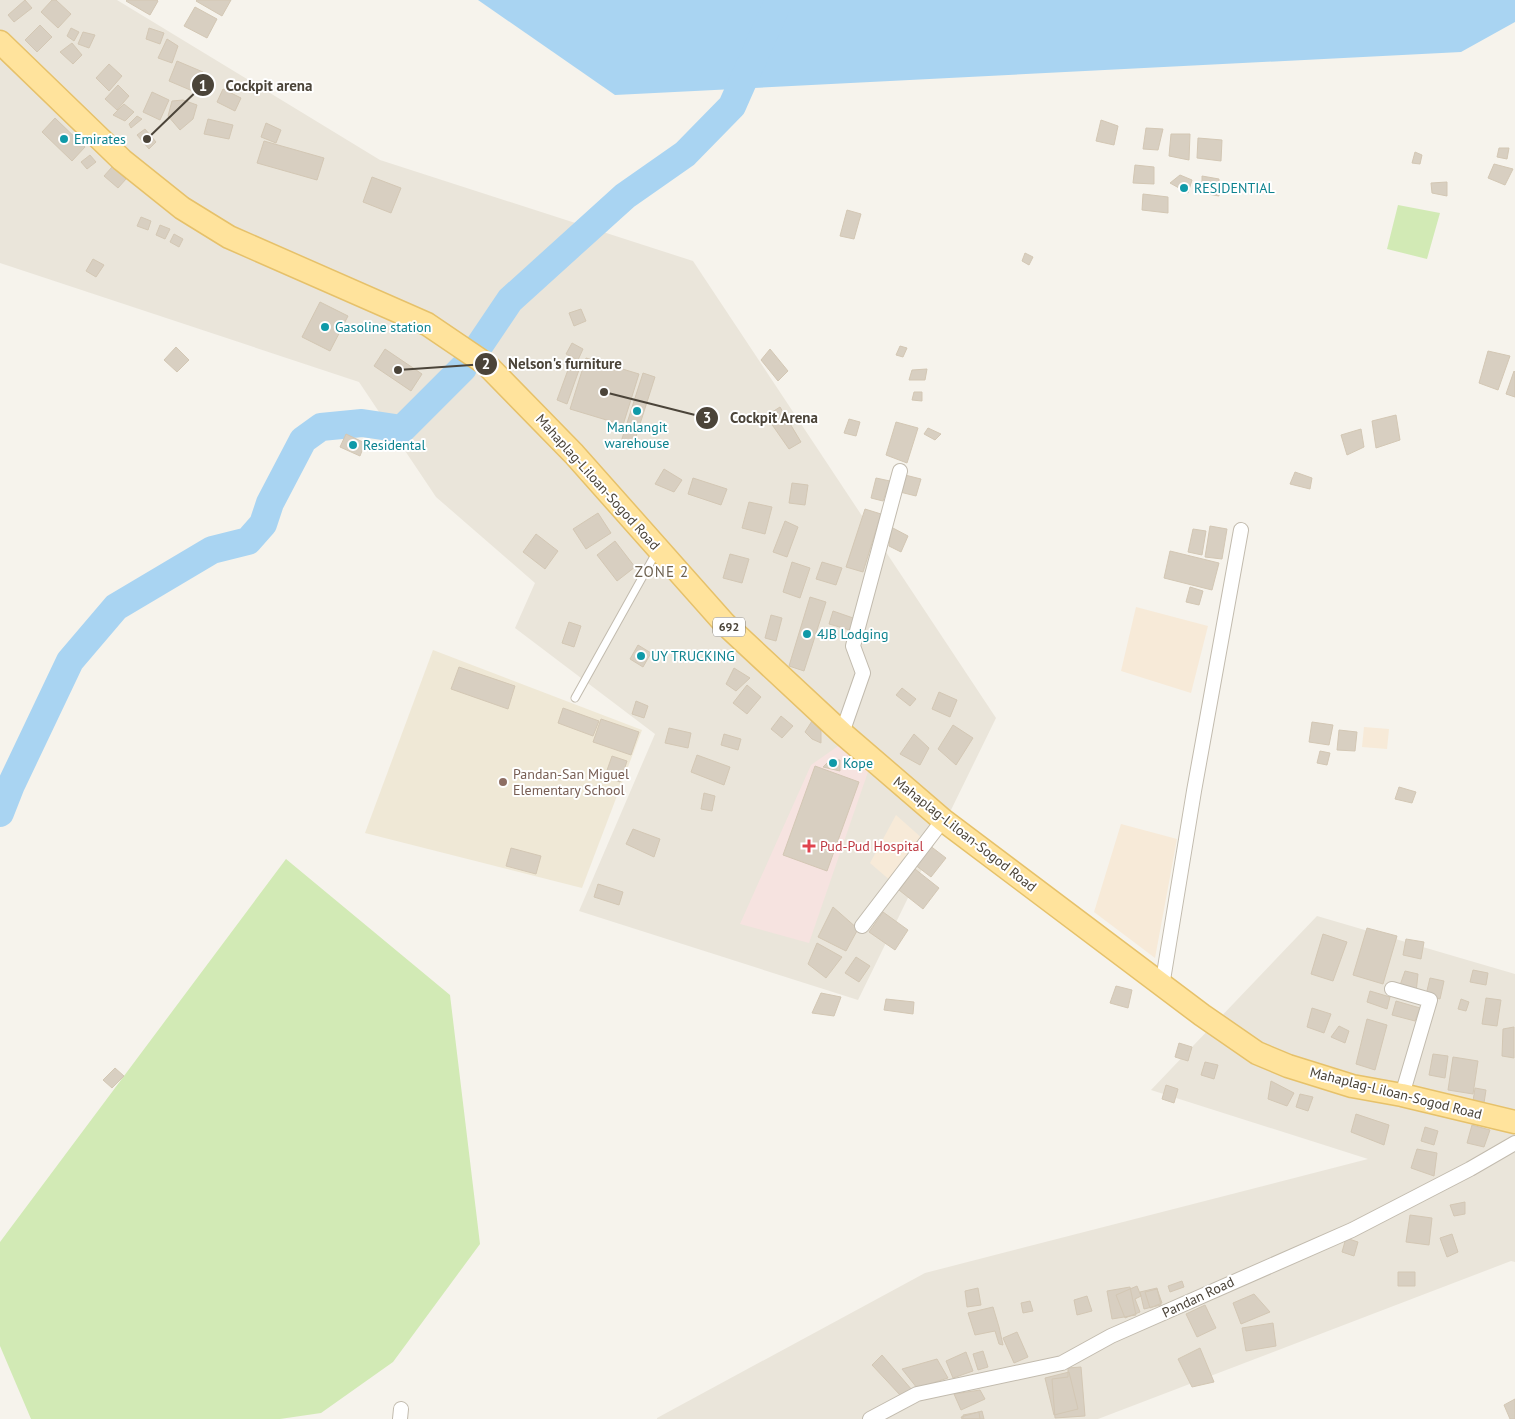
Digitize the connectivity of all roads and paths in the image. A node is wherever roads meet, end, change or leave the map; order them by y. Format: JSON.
{"nodes":[{"id":1,"x":0,"y":42,"type":"edge"},
{"id":2,"x":900,"y":471,"type":"dead end"},
{"id":3,"x":1241,"y":530,"type":"dead end"},
{"id":4,"x":658,"y":548,"type":"junction"},
{"id":5,"x":575,"y":698,"type":"dead end"},
{"id":6,"x":842,"y":733,"type":"junction"},
{"id":7,"x":943,"y":820,"type":"junction"},
{"id":8,"x":862,"y":926,"type":"dead end"},
{"id":9,"x":1162,"y":986,"type":"junction"},
{"id":10,"x":1392,"y":988,"type":"dead end"},
{"id":11,"x":1402,"y":1095,"type":"junction"},
{"id":12,"x":1515,"y":1122,"type":"edge"},
{"id":13,"x":1515,"y":1143,"type":"edge"},
{"id":14,"x":870,"y":1419,"type":"edge"}],
"edges":[{"from":1,"to":4,"type":"main road","name":"Mahaplag-Liloan-Sogod Road","number":"692"},
{"from":2,"to":6,"type":"street"},
{"from":3,"to":9,"type":"street"},
{"from":4,"to":5,"type":"lane"},
{"from":4,"to":6,"type":"main road","name":"Mahaplag-Liloan-Sogod Road","number":"692"},
{"from":6,"to":7,"type":"main road","name":"Mahaplag-Liloan-Sogod Road","number":"692"},
{"from":7,"to":8,"type":"street"},
{"from":7,"to":9,"type":"main road","name":"Mahaplag-Liloan-Sogod Road","number":"692"},
{"from":9,"to":11,"type":"main road","name":"Mahaplag-Liloan-Sogod Road","number":"692"},
{"from":10,"to":11,"type":"street"},
{"from":11,"to":12,"type":"main road","name":"Mahaplag-Liloan-Sogod Road","number":"692"},
{"from":13,"to":14,"type":"street","name":"Pandan Road"}]}
